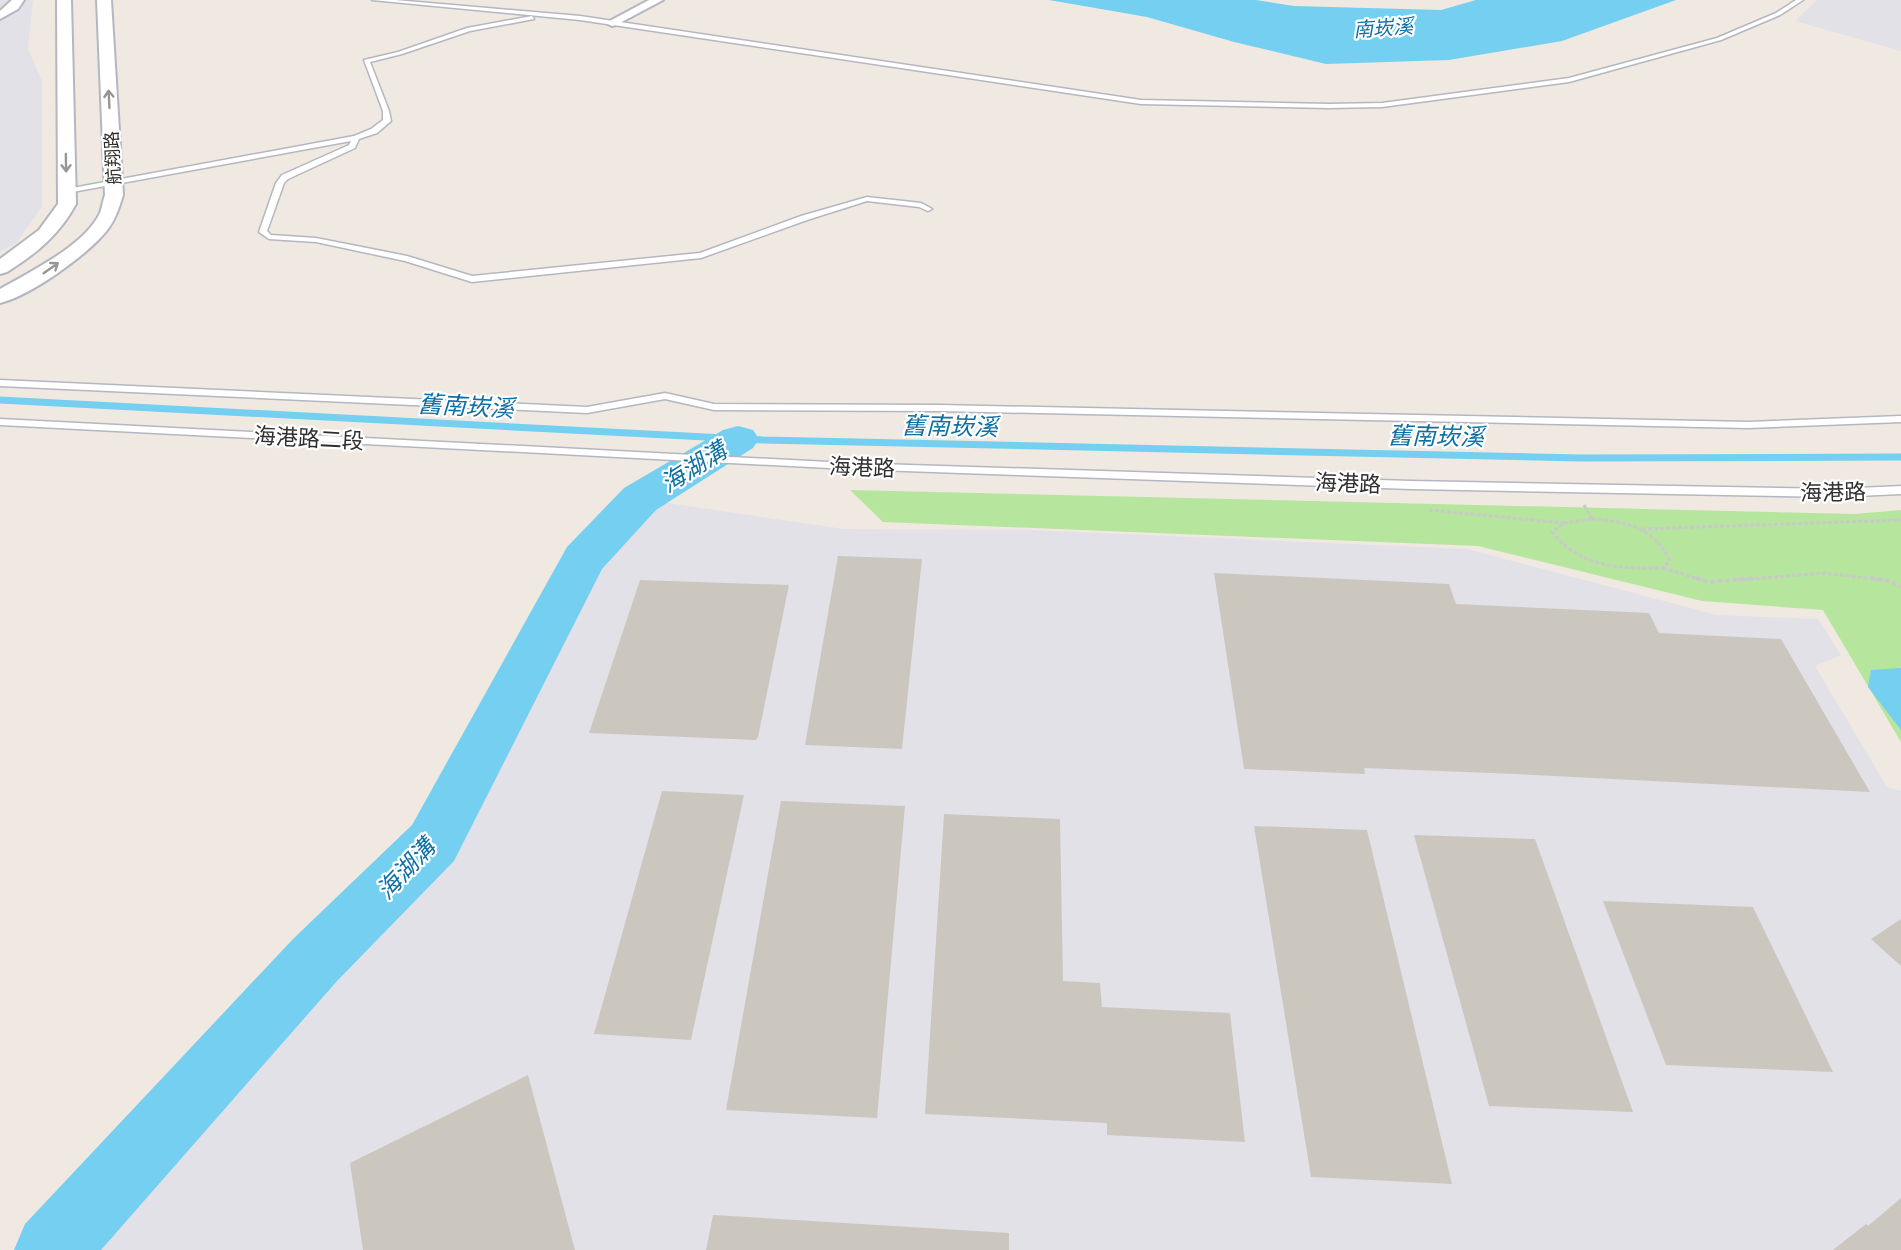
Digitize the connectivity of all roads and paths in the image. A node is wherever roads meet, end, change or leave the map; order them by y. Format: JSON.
{"nodes":[{"id":1,"x":18,"y":0,"type":"edge"},
{"id":2,"x":64,"y":0,"type":"edge"},
{"id":3,"x":104,"y":0,"type":"edge"},
{"id":4,"x":375,"y":0,"type":"edge"},
{"id":5,"x":657,"y":0,"type":"edge"},
{"id":6,"x":1800,"y":0,"type":"edge"},
{"id":7,"x":549,"y":15,"type":"junction"},
{"id":8,"x":0,"y":16,"type":"edge"},
{"id":9,"x":612,"y":23,"type":"junction"},
{"id":10,"x":356,"y":138,"type":"junction"},
{"id":11,"x":113,"y":184,"type":"junction"},
{"id":12,"x":67,"y":191,"type":"junction"},
{"id":13,"x":928,"y":208,"type":"dead end"},
{"id":14,"x":0,"y":268,"type":"edge"},
{"id":15,"x":0,"y":297,"type":"edge"},
{"id":16,"x":0,"y":383,"type":"edge"},
{"id":17,"x":1901,"y":419,"type":"edge"},
{"id":18,"x":0,"y":422,"type":"edge"},
{"id":19,"x":794,"y":463,"type":"joint"},
{"id":20,"x":1901,"y":490,"type":"edge"},
{"id":21,"x":1581,"y":499,"type":"dead end"},
{"id":22,"x":1429,"y":510,"type":"dead end"},
{"id":23,"x":1592,"y":519,"type":"junction"},
{"id":24,"x":1901,"y":520,"type":"edge"},
{"id":25,"x":1564,"y":523,"type":"junction"},
{"id":26,"x":1641,"y":529,"type":"junction"},
{"id":27,"x":1663,"y":568,"type":"junction"},
{"id":28,"x":1901,"y":587,"type":"edge"}],
"edges":[{"from":1,"to":8,"type":"street"},
{"from":2,"to":12,"type":"street","one_way":true},
{"from":11,"to":3,"type":"street","name":"航翔路","one_way":true},
{"from":4,"to":7,"type":"lane"},
{"from":5,"to":9,"type":"street"},
{"from":6,"to":9,"type":"lane"},
{"from":7,"to":9,"type":"lane"},
{"from":7,"to":10,"type":"lane"},
{"from":10,"to":11,"type":"lane"},
{"from":10,"to":13,"type":"lane"},
{"from":11,"to":12,"type":"lane"},
{"from":15,"to":11,"type":"street","name":"航翔路","one_way":true},
{"from":12,"to":14,"type":"street"},
{"from":16,"to":17,"type":"lane"},
{"from":18,"to":19,"type":"lane","name":"海港路二段"},
{"from":19,"to":20,"type":"lane","name":"海港路"},
{"from":21,"to":23,"type":"path"},
{"from":22,"to":25,"type":"path"},
{"from":23,"to":25,"type":"path"},
{"from":23,"to":26,"type":"path"},
{"from":24,"to":26,"type":"path"},
{"from":25,"to":27,"type":"path"},
{"from":26,"to":27,"type":"path"},
{"from":27,"to":28,"type":"path"}]}
